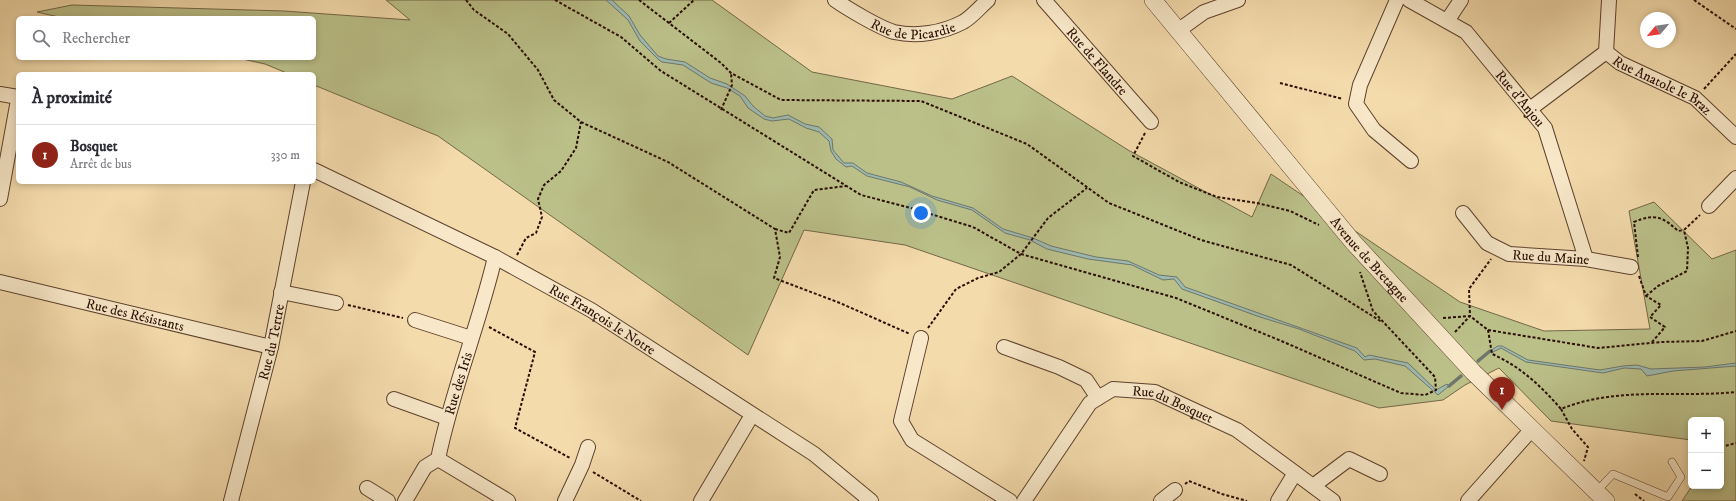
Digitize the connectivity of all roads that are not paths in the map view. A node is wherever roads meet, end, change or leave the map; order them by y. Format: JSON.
{"nodes":[{"id":1,"x":835,"y":0,"type":"edge"},
{"id":2,"x":988,"y":0,"type":"edge"},
{"id":3,"x":1044,"y":0,"type":"edge"},
{"id":4,"x":1153,"y":0,"type":"edge"},
{"id":5,"x":1238,"y":0,"type":"edge"},
{"id":6,"x":1397,"y":0,"type":"edge"},
{"id":7,"x":1409,"y":0,"type":"edge"},
{"id":8,"x":1461,"y":0,"type":"edge"},
{"id":9,"x":1610,"y":0,"type":"edge"},
{"id":10,"x":1447,"y":21,"type":"junction"},
{"id":11,"x":1179,"y":30,"type":"junction"},
{"id":12,"x":1606,"y":52,"type":"junction"},
{"id":13,"x":0,"y":94,"type":"edge"},
{"id":14,"x":16,"y":98,"type":"edge"},
{"id":15,"x":16,"y":109,"type":"edge"},
{"id":16,"x":1530,"y":110,"type":"junction"},
{"id":17,"x":1151,"y":122,"type":"road end"},
{"id":18,"x":1736,"y":137,"type":"edge"},
{"id":19,"x":1411,"y":161,"type":"dead end"},
{"id":20,"x":316,"y":171,"type":"edge"},
{"id":21,"x":1736,"y":178,"type":"edge"},
{"id":22,"x":303,"y":184,"type":"edge"},
{"id":23,"x":0,"y":198,"type":"edge"},
{"id":24,"x":1709,"y":206,"type":"road end"},
{"id":25,"x":1463,"y":213,"type":"dead end"},
{"id":26,"x":495,"y":256,"type":"junction"},
{"id":27,"x":1586,"y":259,"type":"junction"},
{"id":28,"x":1630,"y":267,"type":"road end"},
{"id":29,"x":0,"y":282,"type":"edge"},
{"id":30,"x":281,"y":292,"type":"junction"},
{"id":31,"x":336,"y":303,"type":"road end"},
{"id":32,"x":415,"y":320,"type":"road end"},
{"id":33,"x":471,"y":338,"type":"junction"},
{"id":34,"x":921,"y":338,"type":"road end"},
{"id":35,"x":271,"y":347,"type":"junction"},
{"id":36,"x":1004,"y":347,"type":"dead end"},
{"id":37,"x":1098,"y":398,"type":"junction"},
{"id":38,"x":394,"y":399,"type":"dead end"},
{"id":39,"x":752,"y":415,"type":"junction"},
{"id":40,"x":447,"y":418,"type":"junction"},
{"id":41,"x":1532,"y":429,"type":"junction"},
{"id":42,"x":588,"y":446,"type":"dead end"},
{"id":43,"x":438,"y":459,"type":"junction"},
{"id":44,"x":1672,"y":462,"type":"dead end"},
{"id":45,"x":1295,"y":473,"type":"junction"},
{"id":46,"x":1380,"y":474,"type":"dead end"},
{"id":47,"x":1313,"y":486,"type":"junction"},
{"id":48,"x":367,"y":488,"type":"dead end"},
{"id":49,"x":1174,"y":490,"type":"road end"},
{"id":50,"x":1601,"y":496,"type":"edge"},
{"id":51,"x":1331,"y":500,"type":"edge"},
{"id":52,"x":231,"y":501,"type":"edge"},
{"id":53,"x":388,"y":501,"type":"edge"},
{"id":54,"x":405,"y":501,"type":"edge"},
{"id":55,"x":508,"y":501,"type":"edge"},
{"id":56,"x":564,"y":501,"type":"edge"},
{"id":57,"x":701,"y":501,"type":"edge"},
{"id":58,"x":871,"y":501,"type":"edge"},
{"id":59,"x":1010,"y":501,"type":"edge"},
{"id":60,"x":1024,"y":501,"type":"edge"},
{"id":61,"x":1161,"y":501,"type":"edge"},
{"id":62,"x":1278,"y":501,"type":"edge"},
{"id":63,"x":1468,"y":501,"type":"edge"}],
"edges":[{"from":1,"to":2,"type":"street","name":"Rue de Picardie"},
{"from":3,"to":17,"type":"street","name":"Rue de Flandre"},
{"from":4,"to":11,"type":"street","name":"Avenue de Bretagne"},
{"from":5,"to":11,"type":"street"},
{"from":6,"to":19,"type":"street"},
{"from":7,"to":10,"type":"street","name":"Rue d'Anjou"},
{"from":8,"to":10,"type":"street"},
{"from":9,"to":12,"type":"street"},
{"from":10,"to":16,"type":"street","name":"Rue d'Anjou"},
{"from":11,"to":41,"type":"street","name":"Avenue de Bretagne"},
{"from":12,"to":16,"type":"street"},
{"from":12,"to":18,"type":"street","name":"Rue Anatole le Braz"},
{"from":13,"to":14,"type":"street"},
{"from":15,"to":23,"type":"street"},
{"from":16,"to":27,"type":"street","name":"Rue d'Anjou"},
{"from":20,"to":26,"type":"street","name":"Rue François le Notre"},
{"from":21,"to":24,"type":"street"},
{"from":22,"to":30,"type":"street","name":"Rue du Tertre"},
{"from":25,"to":27,"type":"street","name":"Rue du Maine"},
{"from":26,"to":33,"type":"street","name":"Rue des Iris"},
{"from":26,"to":39,"type":"street","name":"Rue François le Notre"},
{"from":27,"to":28,"type":"street","name":"Rue du Maine"},
{"from":29,"to":35,"type":"street","name":"Rue des Résistants"},
{"from":30,"to":31,"type":"street"},
{"from":30,"to":35,"type":"street","name":"Rue du Tertre"},
{"from":32,"to":33,"type":"street"},
{"from":33,"to":40,"type":"street","name":"Rue des Iris"},
{"from":34,"to":59,"type":"street"},
{"from":35,"to":52,"type":"street","name":"Rue du Tertre"},
{"from":36,"to":37,"type":"street"},
{"from":37,"to":45,"type":"street","name":"Rue du Bosquet"},
{"from":37,"to":60,"type":"street","name":"Rue du Bosquet"},
{"from":38,"to":40,"type":"street"},
{"from":39,"to":57,"type":"street"},
{"from":39,"to":58,"type":"street","name":"Rue François le Notre"},
{"from":40,"to":43,"type":"street","name":"Rue des Iris"},
{"from":41,"to":50,"type":"street","name":"Avenue de Bretagne"},
{"from":41,"to":63,"type":"street"},
{"from":42,"to":56,"type":"street"},
{"from":43,"to":54,"type":"street"},
{"from":43,"to":55,"type":"street"},
{"from":44,"to":50,"type":"lane"},
{"from":45,"to":47,"type":"street","name":"Rue du Bosquet"},
{"from":45,"to":62,"type":"street"},
{"from":46,"to":47,"type":"street"},
{"from":47,"to":51,"type":"street","name":"Rue du Bosquet"},
{"from":48,"to":53,"type":"street"},
{"from":49,"to":61,"type":"street"}]}
